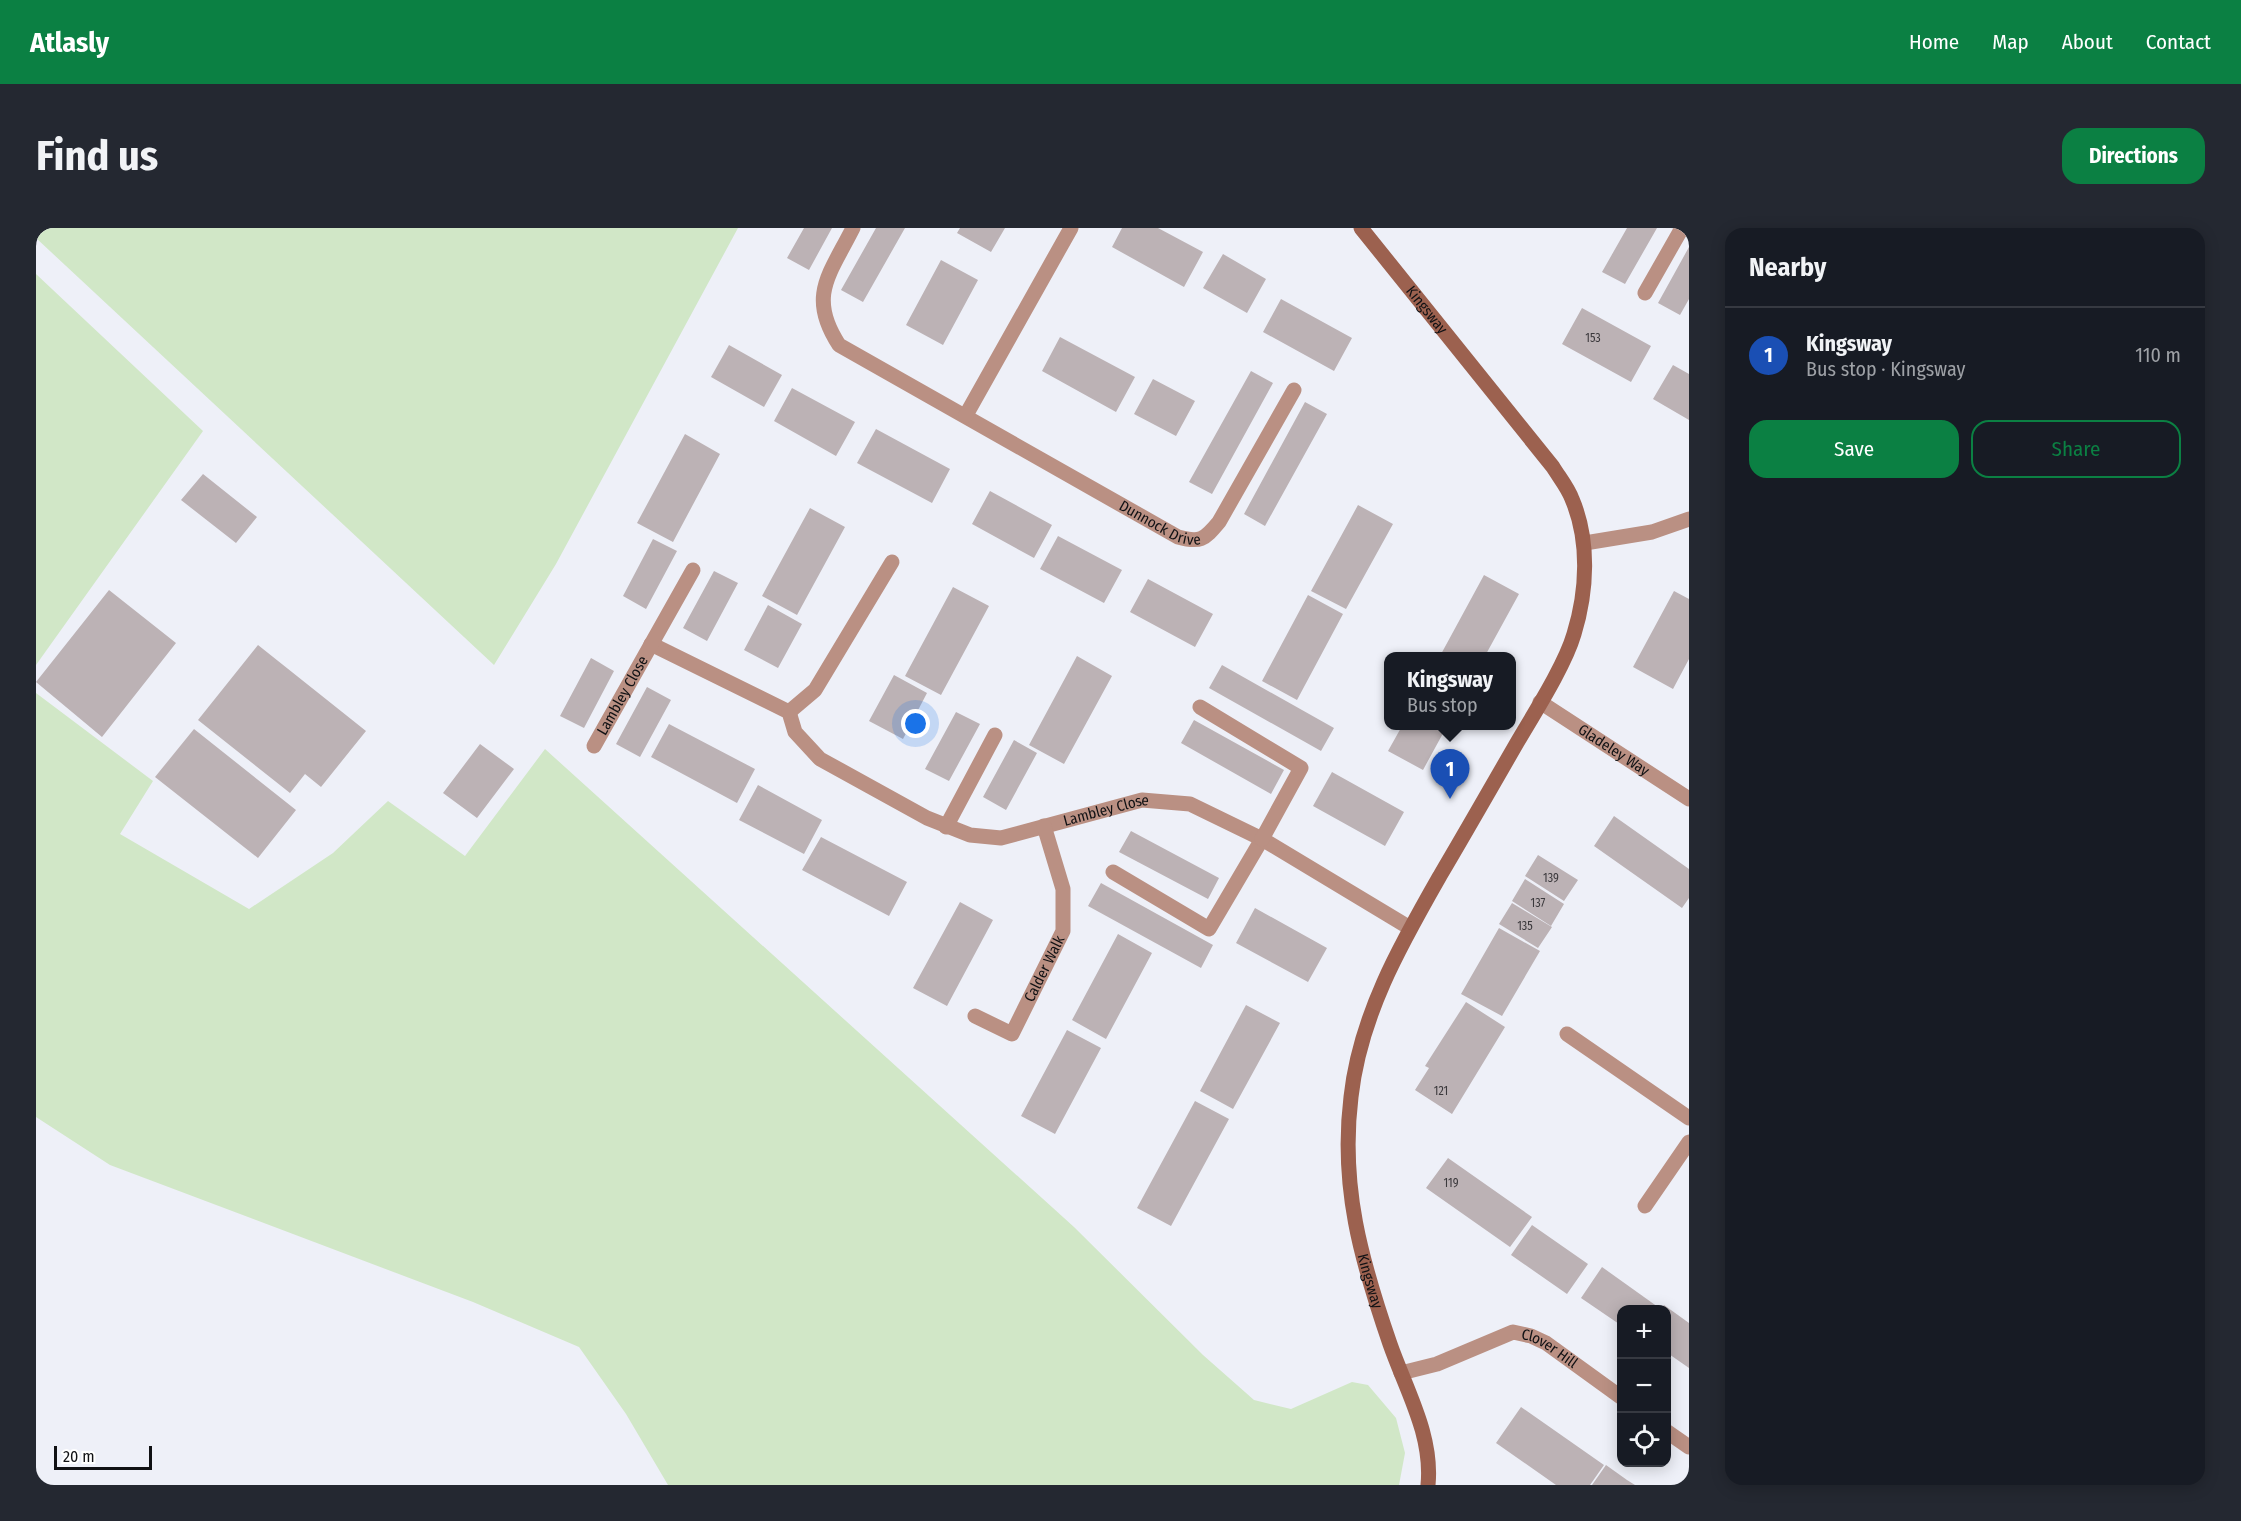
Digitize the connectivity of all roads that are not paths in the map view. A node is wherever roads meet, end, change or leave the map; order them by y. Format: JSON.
{"nodes":[{"id":1,"x":853,"y":228,"type":"edge"},
{"id":2,"x":1071,"y":228,"type":"edge"},
{"id":3,"x":1361,"y":228,"type":"edge"},
{"id":4,"x":1682,"y":228,"type":"edge"},
{"id":5,"x":1645,"y":293,"type":"dead end"},
{"id":6,"x":1294,"y":390,"type":"dead end"},
{"id":7,"x":966,"y":415,"type":"junction"},
{"id":8,"x":1689,"y":519,"type":"edge"},
{"id":9,"x":1585,"y":543,"type":"junction"},
{"id":10,"x":892,"y":562,"type":"dead end"},
{"id":11,"x":693,"y":570,"type":"dead end"},
{"id":12,"x":651,"y":644,"type":"junction"},
{"id":13,"x":1540,"y":702,"type":"junction"},
{"id":14,"x":1200,"y":707,"type":"dead end"},
{"id":15,"x":789,"y":712,"type":"junction"},
{"id":16,"x":995,"y":735,"type":"dead end"},
{"id":17,"x":594,"y":746,"type":"dead end"},
{"id":18,"x":1689,"y":799,"type":"edge"},
{"id":19,"x":1044,"y":826,"type":"junction"},
{"id":20,"x":946,"y":827,"type":"junction"},
{"id":21,"x":1262,"y":839,"type":"junction"},
{"id":22,"x":1113,"y":872,"type":"dead end"},
{"id":23,"x":1410,"y":928,"type":"junction"},
{"id":24,"x":975,"y":1016,"type":"dead end"},
{"id":25,"x":1567,"y":1034,"type":"dead end"},
{"id":26,"x":1689,"y":1118,"type":"edge"},
{"id":27,"x":1689,"y":1142,"type":"edge"},
{"id":28,"x":1645,"y":1206,"type":"dead end"},
{"id":29,"x":1401,"y":1373,"type":"junction"},
{"id":30,"x":1617,"y":1394,"type":"edge"},
{"id":31,"x":1671,"y":1434,"type":"edge"},
{"id":32,"x":1689,"y":1447,"type":"edge"},
{"id":33,"x":1428,"y":1485,"type":"edge"}],
"edges":[{"from":1,"to":7,"type":"street","name":"Dunnock Drive"},
{"from":2,"to":7,"type":"street"},
{"from":3,"to":9,"type":"street","name":"Kingsway"},
{"from":4,"to":5,"type":"street"},
{"from":6,"to":7,"type":"street","name":"Dunnock Drive"},
{"from":8,"to":9,"type":"street"},
{"from":9,"to":13,"type":"street","name":"Kingsway"},
{"from":10,"to":15,"type":"street"},
{"from":11,"to":12,"type":"street","name":"Lambley Close"},
{"from":12,"to":15,"type":"street","name":"Lambley Close"},
{"from":12,"to":17,"type":"street","name":"Lambley Close"},
{"from":13,"to":18,"type":"street","name":"Gladeley Way"},
{"from":13,"to":23,"type":"street","name":"Kingsway"},
{"from":14,"to":21,"type":"street"},
{"from":15,"to":20,"type":"street","name":"Lambley Close"},
{"from":16,"to":20,"type":"street"},
{"from":19,"to":20,"type":"street","name":"Lambley Close"},
{"from":19,"to":21,"type":"street","name":"Lambley Close"},
{"from":19,"to":24,"type":"street","name":"Calder Walk"},
{"from":21,"to":22,"type":"street"},
{"from":21,"to":23,"type":"street","name":"Lambley Close"},
{"from":23,"to":29,"type":"street","name":"Kingsway"},
{"from":25,"to":26,"type":"street"},
{"from":27,"to":28,"type":"street"},
{"from":29,"to":30,"type":"street","name":"Clover Hill"},
{"from":29,"to":33,"type":"street","name":"Kingsway"},
{"from":31,"to":32,"type":"street"}]}
